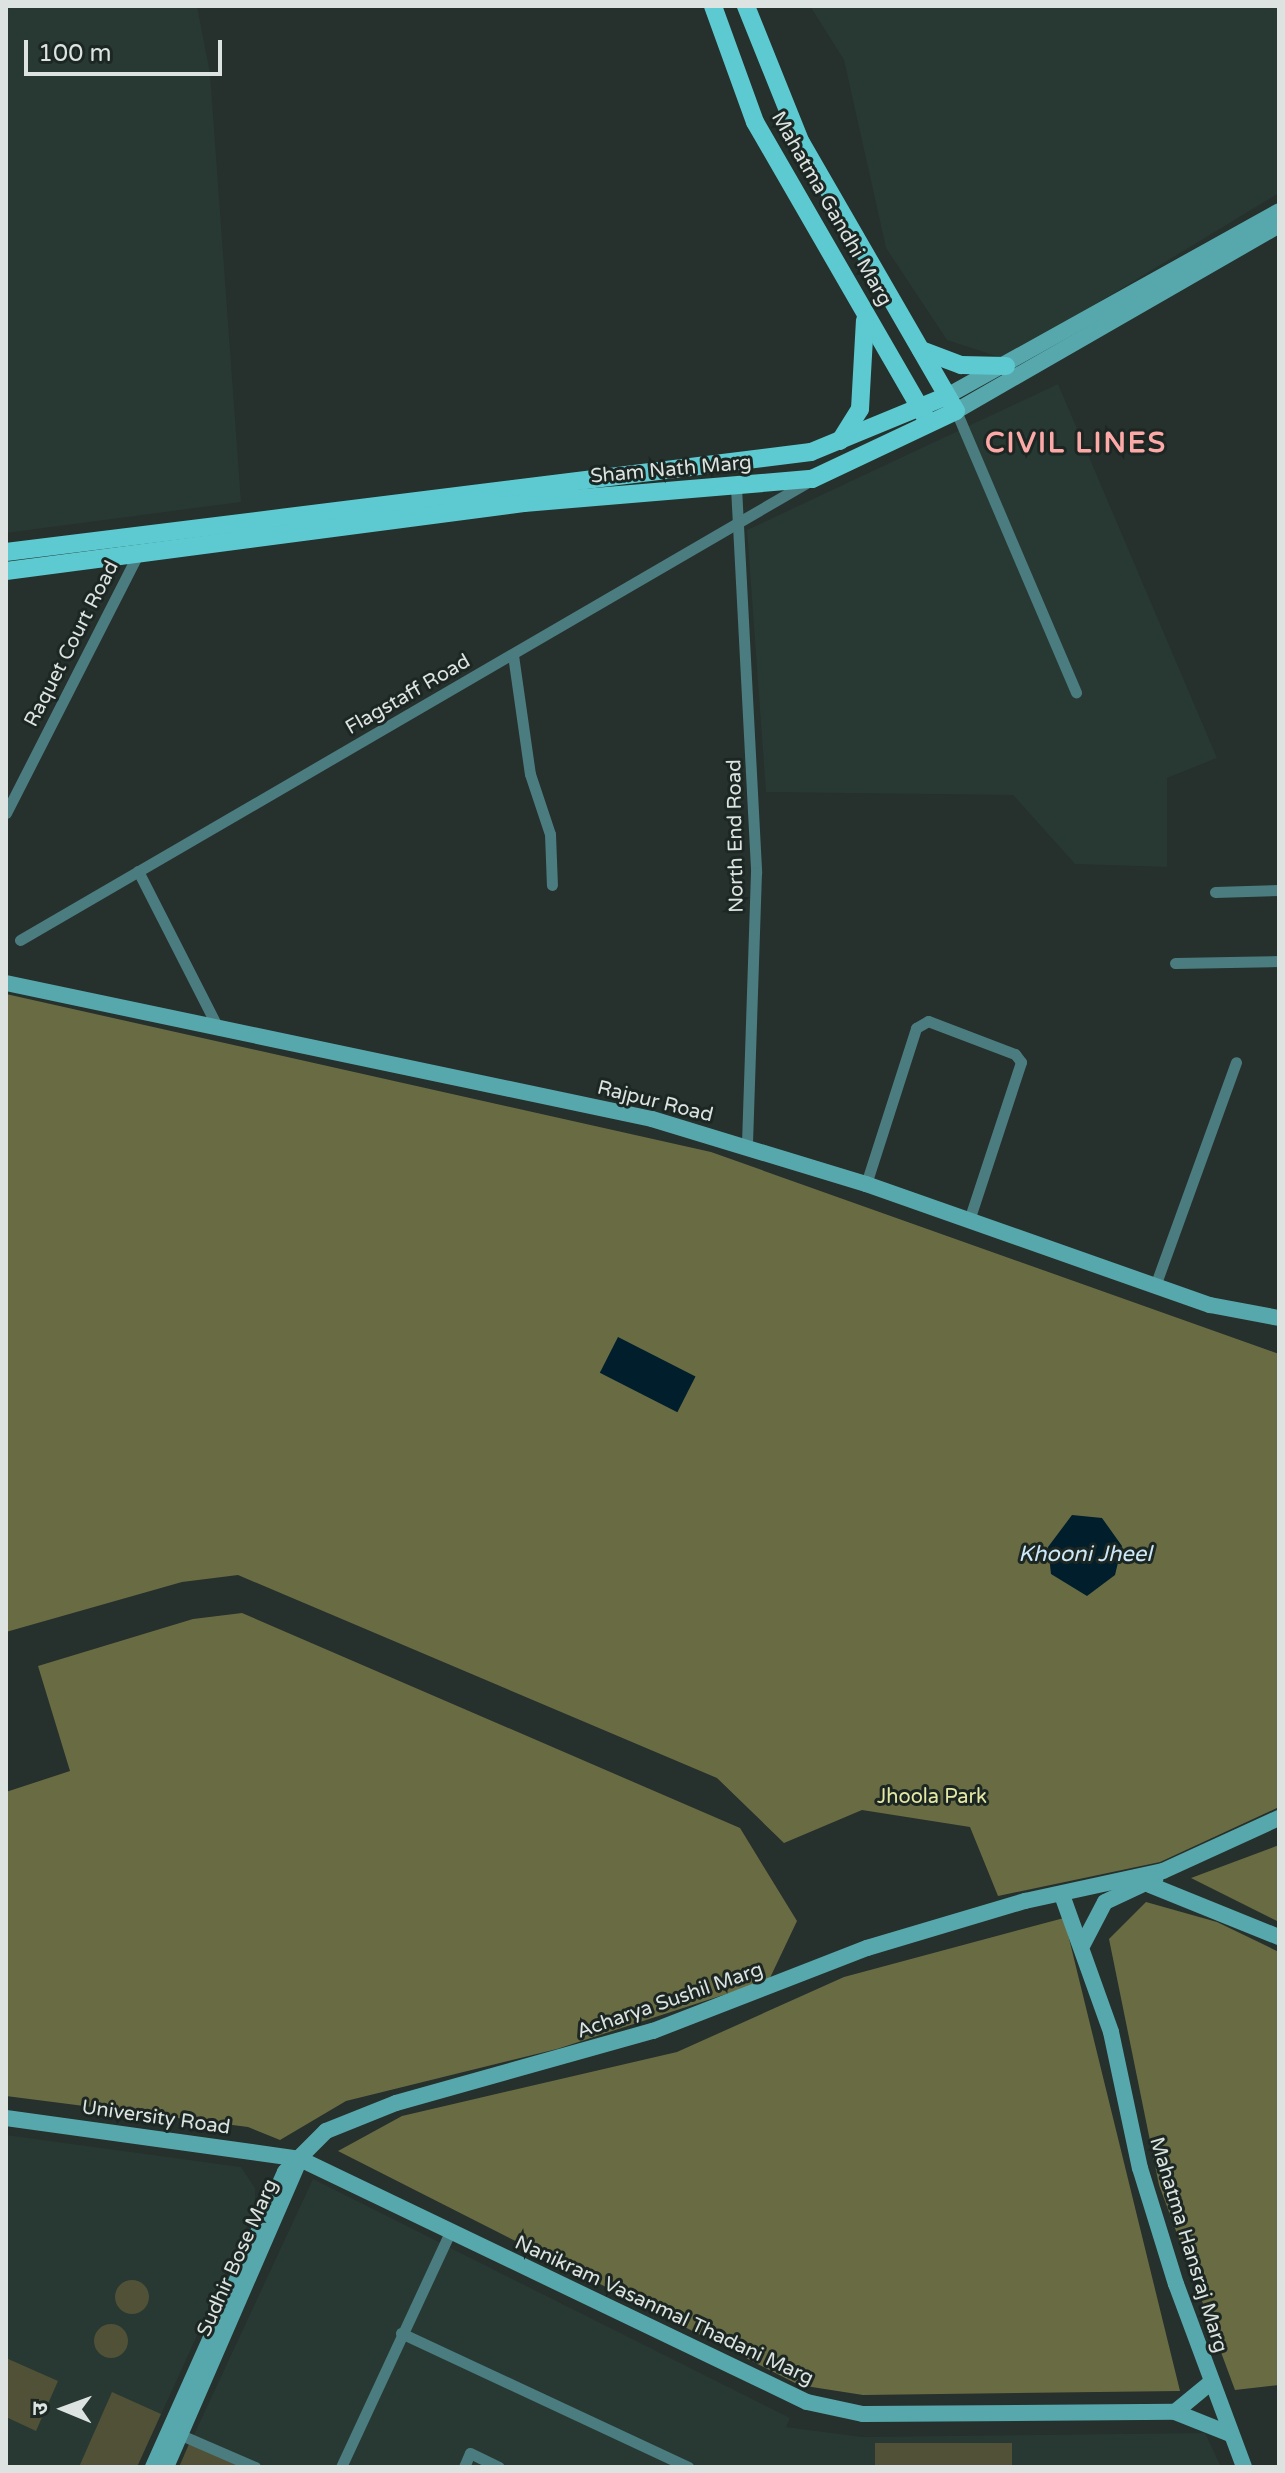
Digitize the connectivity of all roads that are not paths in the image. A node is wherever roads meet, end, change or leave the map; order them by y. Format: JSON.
{"nodes":[{"id":1,"x":713,"y":6,"type":"edge"},
{"id":2,"x":746,"y":6,"type":"edge"},
{"id":3,"x":1279,"y":211,"type":"edge"},
{"id":4,"x":1279,"y":225,"type":"edge"},
{"id":5,"x":865,"y":313,"type":"junction"},
{"id":6,"x":921,"y":350,"type":"junction"},
{"id":7,"x":1006,"y":366,"type":"junction"},
{"id":8,"x":951,"y":403,"type":"junction"},
{"id":9,"x":925,"y":416,"type":"junction"},
{"id":10,"x":840,"y":441,"type":"junction"},
{"id":11,"x":812,"y":479,"type":"junction"},
{"id":12,"x":736,"y":487,"type":"junction"},
{"id":13,"x":740,"y":525,"type":"junction"},
{"id":14,"x":142,"y":542,"type":"junction"},
{"id":15,"x":6,"y":552,"type":"edge"},
{"id":16,"x":6,"y":571,"type":"edge"},
{"id":17,"x":513,"y":655,"type":"junction"},
{"id":18,"x":1076,"y":692,"type":"dead end"},
{"id":19,"x":6,"y":813,"type":"edge"},
{"id":20,"x":138,"y":871,"type":"junction"},
{"id":21,"x":552,"y":885,"type":"dead end"},
{"id":22,"x":1279,"y":890,"type":"edge"},
{"id":23,"x":1215,"y":892,"type":"dead end"},
{"id":24,"x":20,"y":940,"type":"dead end"},
{"id":25,"x":1279,"y":961,"type":"edge"},
{"id":26,"x":1175,"y":963,"type":"dead end"},
{"id":27,"x":6,"y":983,"type":"edge"},
{"id":28,"x":220,"y":1030,"type":"junction"},
{"id":29,"x":1236,"y":1062,"type":"dead end"},
{"id":30,"x":747,"y":1147,"type":"junction"},
{"id":31,"x":866,"y":1184,"type":"junction"},
{"id":32,"x":969,"y":1220,"type":"junction"},
{"id":33,"x":1155,"y":1286,"type":"junction"},
{"id":34,"x":1279,"y":1318,"type":"edge"},
{"id":35,"x":1279,"y":1818,"type":"edge"},
{"id":36,"x":1163,"y":1871,"type":"junction"},
{"id":37,"x":1150,"y":1885,"type":"junction"},
{"id":38,"x":1062,"y":1895,"type":"junction"},
{"id":39,"x":1279,"y":1937,"type":"edge"},
{"id":40,"x":1083,"y":1944,"type":"junction"},
{"id":41,"x":6,"y":2118,"type":"edge"},
{"id":42,"x":300,"y":2159,"type":"junction"},
{"id":43,"x":450,"y":2232,"type":"junction"},
{"id":44,"x":401,"y":2333,"type":"junction"},
{"id":45,"x":1210,"y":2383,"type":"junction"},
{"id":46,"x":1175,"y":2412,"type":"junction"},
{"id":47,"x":1230,"y":2434,"type":"junction"},
{"id":48,"x":181,"y":2435,"type":"junction"},
{"id":49,"x":153,"y":2467,"type":"edge"},
{"id":50,"x":166,"y":2467,"type":"edge"},
{"id":51,"x":255,"y":2467,"type":"edge"},
{"id":52,"x":341,"y":2467,"type":"edge"},
{"id":53,"x":464,"y":2467,"type":"edge"},
{"id":54,"x":499,"y":2467,"type":"edge"},
{"id":55,"x":688,"y":2467,"type":"edge"},
{"id":56,"x":1244,"y":2467,"type":"edge"}],
"edges":[{"from":1,"to":5,"type":"main road","name":"Mahatma Gandhi Marg"},
{"from":2,"to":6,"type":"main road","name":"Mahatma Gandhi Marg"},
{"from":3,"to":7,"type":"street","name":"Sham Nath Marg"},
{"from":4,"to":8,"type":"street","name":"Sham Nath Marg"},
{"from":5,"to":9,"type":"main road","name":"Mahatma Gandhi Marg"},
{"from":5,"to":10,"type":"main road"},
{"from":6,"to":7,"type":"main road"},
{"from":6,"to":8,"type":"main road","name":"Mahatma Gandhi Marg"},
{"from":7,"to":8,"type":"street","name":"Sham Nath Marg"},
{"from":8,"to":9,"type":"main road","name":"Sham Nath Marg"},
{"from":8,"to":18,"type":"street"},
{"from":9,"to":10,"type":"main road","name":"Sham Nath Marg"},
{"from":9,"to":11,"type":"main road","name":"Sham Nath Marg"},
{"from":10,"to":14,"type":"main road","name":"Sham Nath Marg"},
{"from":11,"to":12,"type":"main road","name":"Sham Nath Marg"},
{"from":11,"to":13,"type":"street","name":"Flagstaff Road"},
{"from":12,"to":13,"type":"street","name":"North End Road"},
{"from":12,"to":14,"type":"main road","name":"Sham Nath Marg"},
{"from":13,"to":17,"type":"street","name":"Flagstaff Road"},
{"from":13,"to":30,"type":"street","name":"North End Road"},
{"from":14,"to":15,"type":"main road","name":"Sham Nath Marg"},
{"from":14,"to":16,"type":"main road","name":"Sham Nath Marg"},
{"from":14,"to":19,"type":"street","name":"Raquet Court Road"},
{"from":17,"to":20,"type":"street","name":"Flagstaff Road"},
{"from":17,"to":21,"type":"street"},
{"from":20,"to":24,"type":"street","name":"Flagstaff Road"},
{"from":20,"to":28,"type":"street"},
{"from":22,"to":23,"type":"street"},
{"from":25,"to":26,"type":"street"},
{"from":27,"to":28,"type":"street","name":"Rajpur Road"},
{"from":28,"to":30,"type":"street","name":"Rajpur Road"},
{"from":29,"to":33,"type":"street"},
{"from":30,"to":31,"type":"street","name":"Rajpur Road"},
{"from":31,"to":32,"type":"street","name":"Rajpur Road"},
{"from":31,"to":32,"type":"street"},
{"from":32,"to":33,"type":"street","name":"Rajpur Road"},
{"from":33,"to":34,"type":"street","name":"Rajpur Road"},
{"from":35,"to":36,"type":"street"},
{"from":36,"to":37,"type":"street"},
{"from":36,"to":38,"type":"street","name":"Acharya Sushil Marg"},
{"from":37,"to":39,"type":"street"},
{"from":37,"to":40,"type":"street"},
{"from":38,"to":40,"type":"street","name":"Mahatma Hansraj Marg"},
{"from":38,"to":42,"type":"street","name":"Acharya Sushil Marg"},
{"from":40,"to":45,"type":"street","name":"Mahatma Hansraj Marg"},
{"from":41,"to":42,"type":"street","name":"University Road"},
{"from":42,"to":43,"type":"street","name":"Nanikram Vasanmal Thadani Marg"},
{"from":42,"to":48,"type":"street","name":"Sudhir Bose Marg"},
{"from":42,"to":49,"type":"street","name":"Sudhir Bose Marg"},
{"from":43,"to":44,"type":"street"},
{"from":43,"to":46,"type":"street","name":"Nanikram Vasanmal Thadani Marg"},
{"from":44,"to":52,"type":"street"},
{"from":44,"to":55,"type":"street"},
{"from":45,"to":46,"type":"street"},
{"from":45,"to":47,"type":"street","name":"Mahatma Hansraj Marg"},
{"from":46,"to":47,"type":"street"},
{"from":47,"to":56,"type":"street","name":"Mahatma Hansraj Marg"},
{"from":48,"to":50,"type":"street","name":"Sudhir Bose Marg"},
{"from":48,"to":51,"type":"street"},
{"from":53,"to":54,"type":"street"}]}
